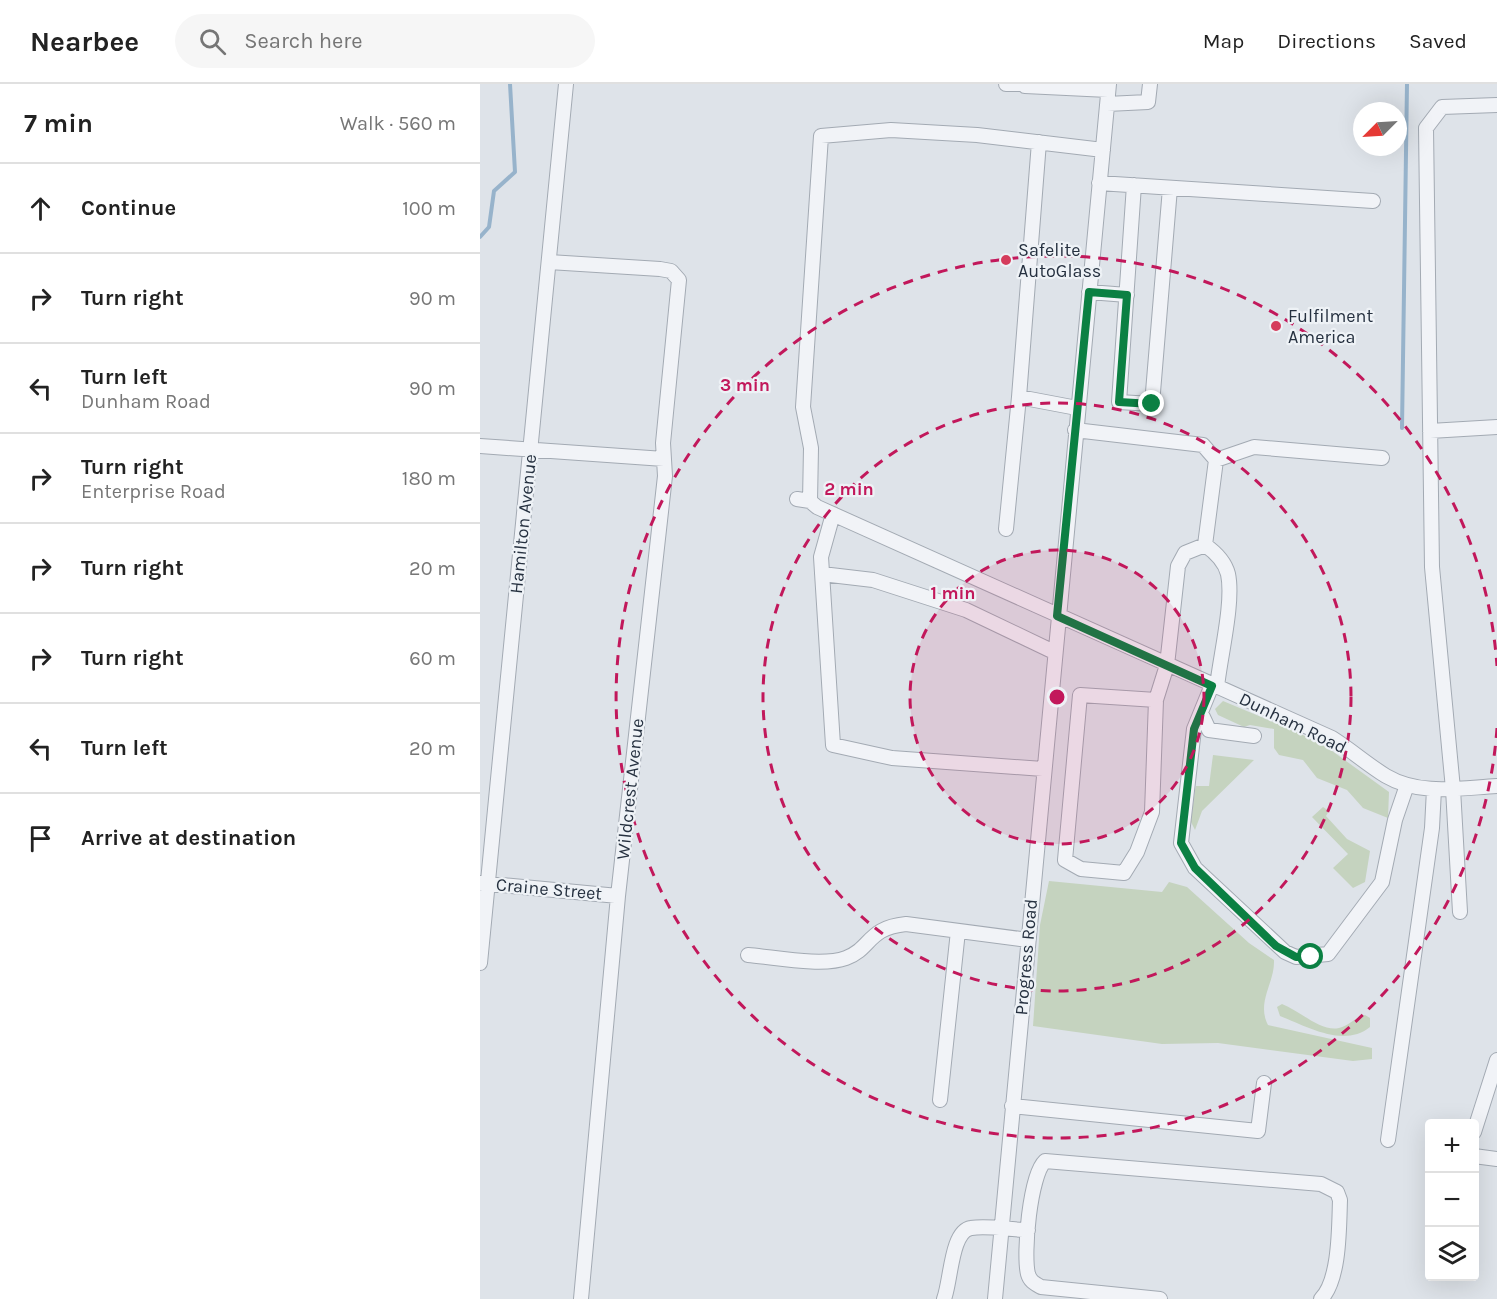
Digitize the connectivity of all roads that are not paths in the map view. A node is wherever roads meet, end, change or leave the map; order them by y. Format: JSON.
{"nodes":[{"id":1,"x":566,"y":84,"type":"edge"},
{"id":2,"x":1006,"y":84,"type":"edge"},
{"id":3,"x":1150,"y":84,"type":"edge"},
{"id":4,"x":1025,"y":85,"type":"edge"},
{"id":5,"x":1062,"y":86,"type":"edge"},
{"id":6,"x":1108,"y":93,"type":"edge"},
{"id":7,"x":1497,"y":105,"type":"edge"},
{"id":8,"x":1039,"y":142,"type":"junction"},
{"id":9,"x":1103,"y":150,"type":"junction"},
{"id":10,"x":1099,"y":183,"type":"junction"},
{"id":11,"x":1134,"y":185,"type":"junction"},
{"id":12,"x":1170,"y":188,"type":"junction"},
{"id":13,"x":1373,"y":201,"type":"dead end"},
{"id":14,"x":549,"y":262,"type":"junction"},
{"id":15,"x":1089,"y":292,"type":"junction"},
{"id":16,"x":1127,"y":295,"type":"junction"},
{"id":17,"x":1019,"y":397,"type":"junction"},
{"id":18,"x":1077,"y":408,"type":"junction"},
{"id":19,"x":1497,"y":428,"type":"edge"},
{"id":20,"x":1075,"y":430,"type":"junction"},
{"id":21,"x":1430,"y":431,"type":"junction"},
{"id":22,"x":480,"y":446,"type":"edge"},
{"id":23,"x":530,"y":449,"type":"junction"},
{"id":24,"x":1382,"y":458,"type":"dead end"},
{"id":25,"x":664,"y":459,"type":"junction"},
{"id":26,"x":1216,"y":460,"type":"junction"},
{"id":27,"x":833,"y":514,"type":"junction"},
{"id":28,"x":1006,"y":529,"type":"dead end"},
{"id":29,"x":1205,"y":545,"type":"junction"},
{"id":30,"x":822,"y":574,"type":"junction"},
{"id":31,"x":1057,"y":616,"type":"junction"},
{"id":32,"x":1054,"y":651,"type":"junction"},
{"id":33,"x":1167,"y":665,"type":"junction"},
{"id":34,"x":1214,"y":686,"type":"junction"},
{"id":35,"x":1156,"y":700,"type":"junction"},
{"id":36,"x":1201,"y":713,"type":"junction"},
{"id":37,"x":1254,"y":736,"type":"dead end"},
{"id":38,"x":1043,"y":769,"type":"junction"},
{"id":39,"x":1407,"y":785,"type":"junction"},
{"id":40,"x":1497,"y":786,"type":"edge"},
{"id":41,"x":1434,"y":789,"type":"junction"},
{"id":42,"x":1453,"y":789,"type":"junction"},
{"id":43,"x":484,"y":884,"type":"edge"},
{"id":44,"x":618,"y":896,"type":"junction"},
{"id":45,"x":1460,"y":912,"type":"dead end"},
{"id":46,"x":958,"y":931,"type":"junction"},
{"id":47,"x":1028,"y":940,"type":"junction"},
{"id":48,"x":748,"y":955,"type":"dead end"},
{"id":49,"x":480,"y":963,"type":"edge"},
{"id":50,"x":1497,"y":1060,"type":"edge"},
{"id":51,"x":1264,"y":1083,"type":"dead end"},
{"id":52,"x":940,"y":1100,"type":"dead end"},
{"id":53,"x":1012,"y":1106,"type":"junction"},
{"id":54,"x":1478,"y":1119,"type":"edge"},
{"id":55,"x":1388,"y":1140,"type":"dead end"},
{"id":56,"x":1479,"y":1157,"type":"edge"},
{"id":57,"x":1497,"y":1159,"type":"edge"},
{"id":58,"x":1001,"y":1230,"type":"junction"},
{"id":59,"x":1028,"y":1230,"type":"junction"},
{"id":60,"x":581,"y":1299,"type":"edge"},
{"id":61,"x":944,"y":1299,"type":"edge"},
{"id":62,"x":995,"y":1299,"type":"edge"},
{"id":63,"x":1160,"y":1299,"type":"edge"},
{"id":64,"x":1321,"y":1299,"type":"edge"}],
"edges":[{"from":1,"to":14,"type":"street","name":"Hamilton Avenue"},
{"from":2,"to":4,"type":"street"},
{"from":3,"to":6,"type":"street"},
{"from":4,"to":5,"type":"street"},
{"from":5,"to":6,"type":"street"},
{"from":6,"to":9,"type":"street","name":"Progress Road"},
{"from":7,"to":21,"type":"street"},
{"from":8,"to":9,"type":"street"},
{"from":8,"to":17,"type":"street"},
{"from":8,"to":27,"type":"street","name":"Dunham Road"},
{"from":9,"to":10,"type":"street","name":"Progress Road"},
{"from":10,"to":11,"type":"street"},
{"from":10,"to":15,"type":"street","name":"Progress Road"},
{"from":11,"to":12,"type":"street"},
{"from":11,"to":16,"type":"street"},
{"from":12,"to":13,"type":"street"},
{"from":12,"to":16,"type":"street"},
{"from":14,"to":23,"type":"street","name":"Hamilton Avenue"},
{"from":14,"to":25,"type":"street","name":"Wildcrest Avenue"},
{"from":15,"to":16,"type":"street"},
{"from":15,"to":18,"type":"street","name":"Progress Road"},
{"from":17,"to":18,"type":"street"},
{"from":17,"to":28,"type":"street"},
{"from":18,"to":20,"type":"street","name":"Progress Road"},
{"from":19,"to":21,"type":"street"},
{"from":20,"to":26,"type":"street"},
{"from":20,"to":31,"type":"street","name":"Progress Road"},
{"from":21,"to":42,"type":"street"},
{"from":22,"to":23,"type":"street"},
{"from":23,"to":25,"type":"street"},
{"from":23,"to":43,"type":"street","name":"Hamilton Avenue"},
{"from":24,"to":26,"type":"street"},
{"from":25,"to":44,"type":"street","name":"Wildcrest Avenue"},
{"from":26,"to":29,"type":"street"},
{"from":27,"to":30,"type":"street"},
{"from":27,"to":31,"type":"street","name":"Dunham Road"},
{"from":29,"to":33,"type":"street"},
{"from":29,"to":34,"type":"street"},
{"from":30,"to":32,"type":"street"},
{"from":30,"to":38,"type":"street"},
{"from":31,"to":32,"type":"street","name":"Progress Road"},
{"from":31,"to":33,"type":"street","name":"Dunham Road"},
{"from":32,"to":38,"type":"street","name":"Progress Road"},
{"from":33,"to":34,"type":"street","name":"Dunham Road"},
{"from":33,"to":35,"type":"street"},
{"from":34,"to":36,"type":"street"},
{"from":34,"to":39,"type":"street","name":"Dunham Road"},
{"from":35,"to":35,"type":"street"},
{"from":36,"to":37,"type":"street"},
{"from":36,"to":39,"type":"street"},
{"from":38,"to":47,"type":"street","name":"Progress Road"},
{"from":39,"to":41,"type":"street","name":"Dunham Road"},
{"from":40,"to":42,"type":"street","name":"Dunham Road"},
{"from":41,"to":42,"type":"street","name":"Dunham Road"},
{"from":41,"to":55,"type":"street"},
{"from":42,"to":45,"type":"street"},
{"from":43,"to":44,"type":"street","name":"Craine Street"},
{"from":43,"to":49,"type":"street","name":"Hamilton Avenue"},
{"from":44,"to":60,"type":"street","name":"Wildcrest Avenue"},
{"from":46,"to":47,"type":"street"},
{"from":46,"to":48,"type":"street"},
{"from":46,"to":52,"type":"street"},
{"from":47,"to":53,"type":"street","name":"Progress Road"},
{"from":50,"to":54,"type":"street"},
{"from":51,"to":53,"type":"street"},
{"from":53,"to":58,"type":"street","name":"Progress Road"},
{"from":56,"to":57,"type":"street"},
{"from":58,"to":59,"type":"street"},
{"from":58,"to":61,"type":"street"},
{"from":58,"to":62,"type":"street","name":"Progress Road"},
{"from":59,"to":63,"type":"street"},
{"from":59,"to":64,"type":"street"}]}
